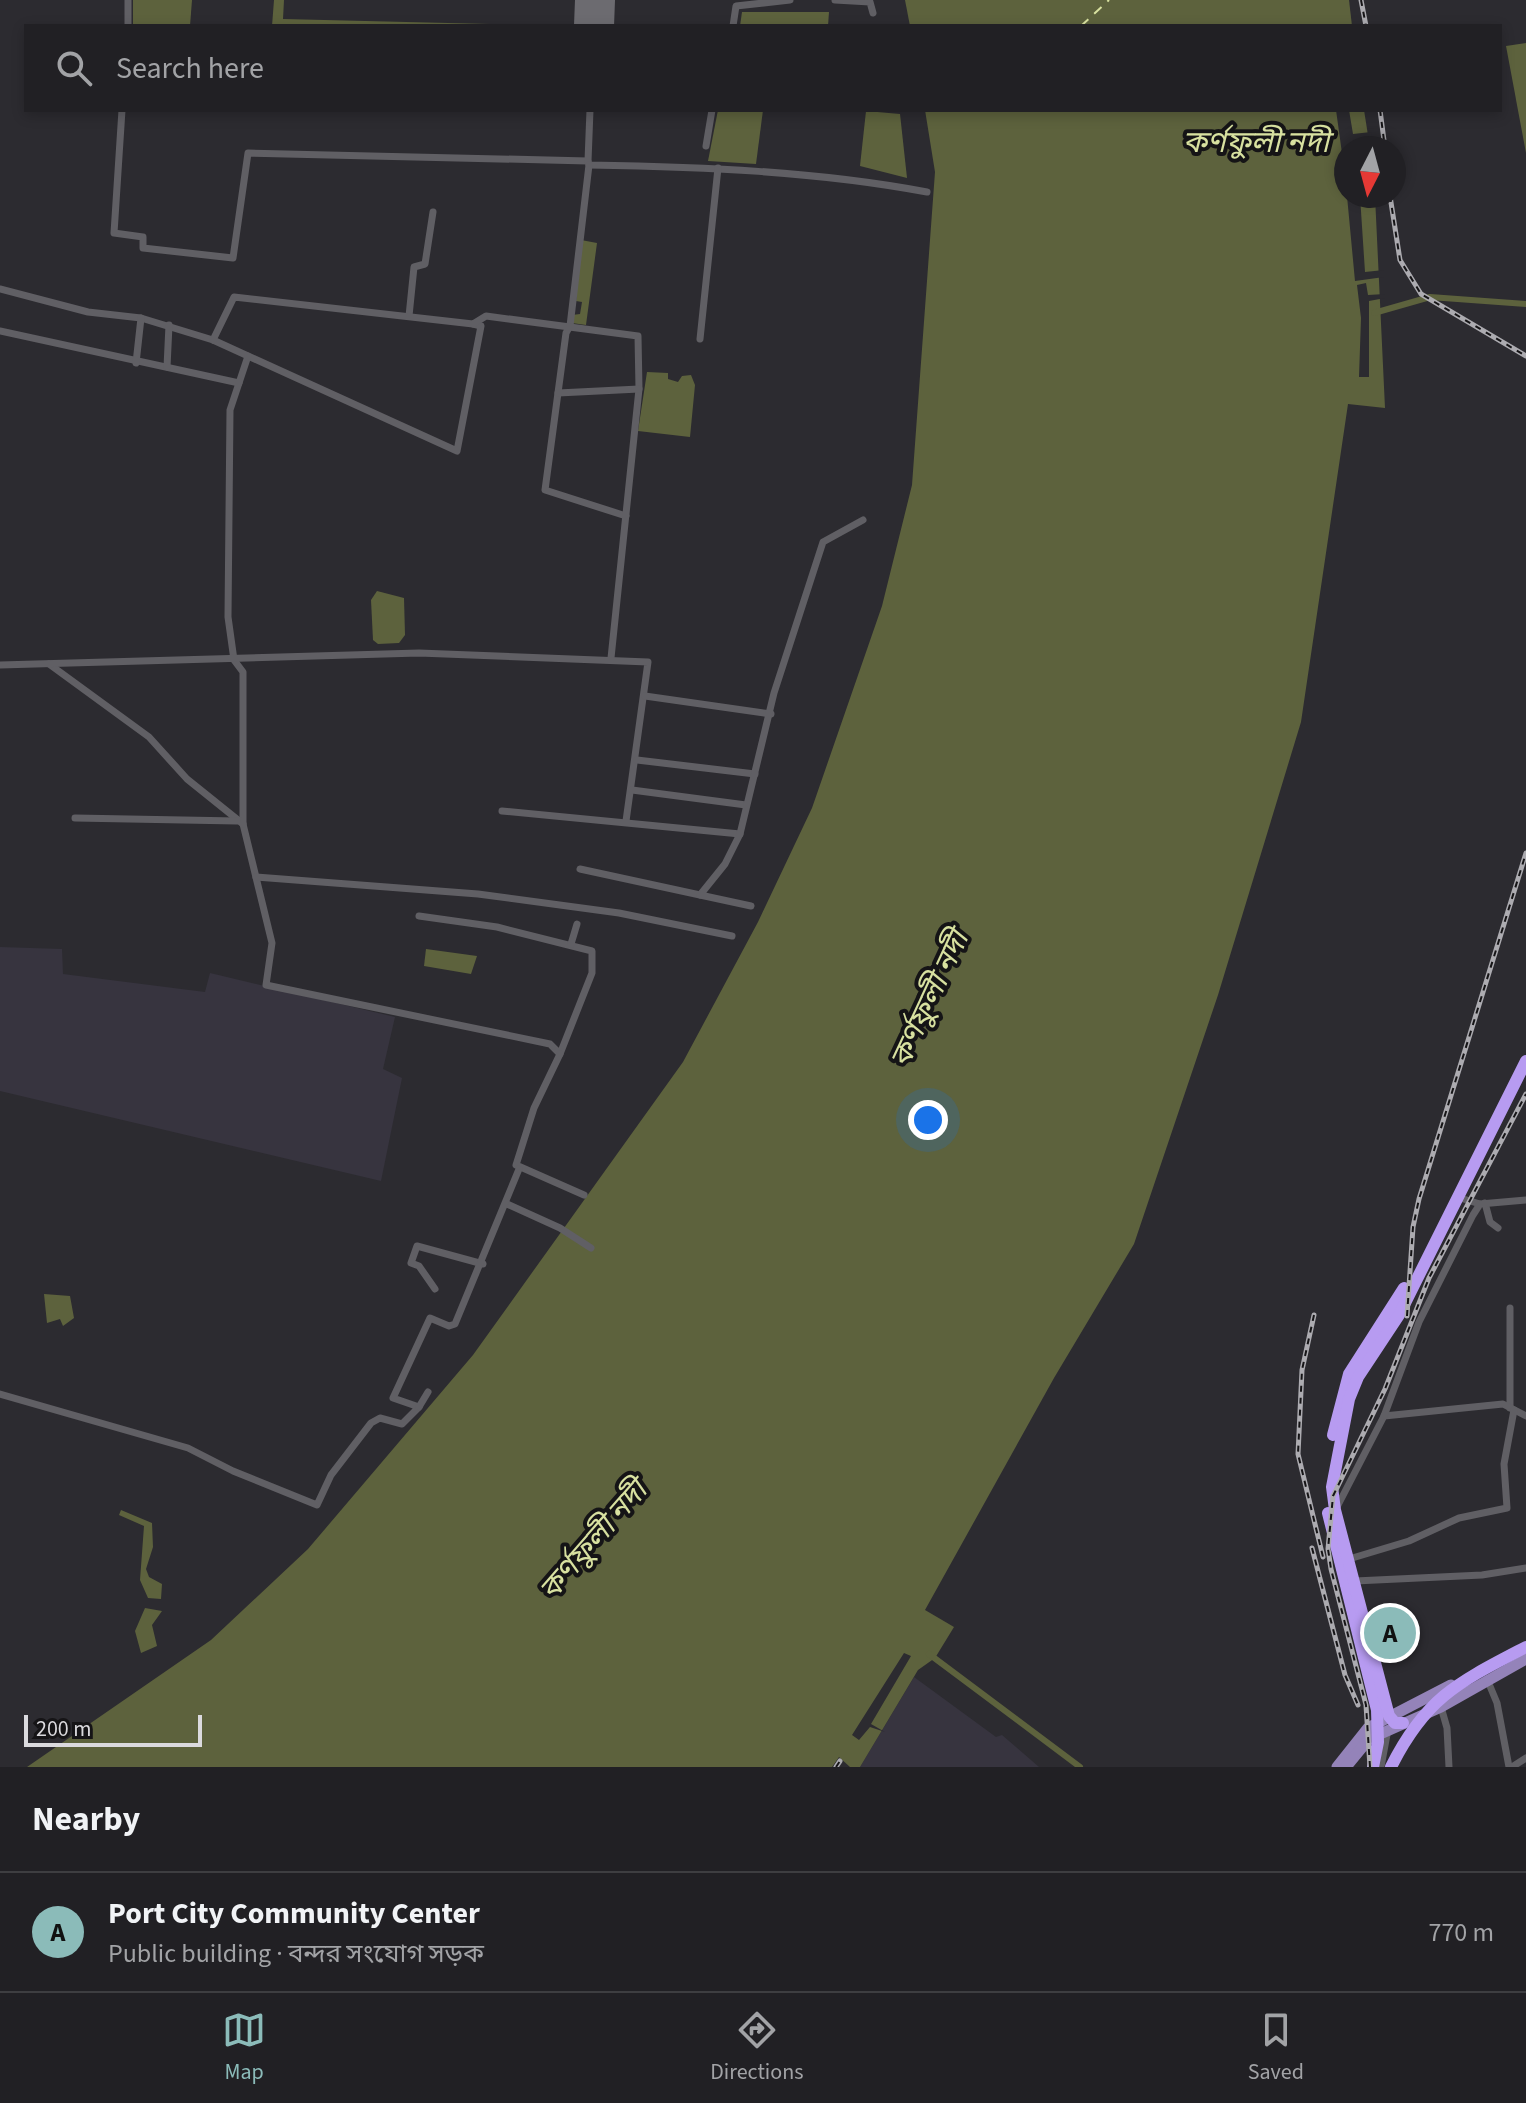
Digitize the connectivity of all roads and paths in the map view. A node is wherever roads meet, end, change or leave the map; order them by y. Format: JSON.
{"nodes":[{"id":1,"x":128,"y":0,"type":"edge"},
{"id":2,"x":790,"y":0,"type":"edge"},
{"id":3,"x":835,"y":0,"type":"edge"},
{"id":4,"x":873,"y":13,"type":"dead end"},
{"id":5,"x":128,"y":24,"type":"edge"},
{"id":6,"x":733,"y":24,"type":"edge"},
{"id":7,"x":122,"y":112,"type":"edge"},
{"id":8,"x":590,"y":112,"type":"edge"},
{"id":9,"x":712,"y":112,"type":"edge"},
{"id":10,"x":706,"y":146,"type":"dead end"},
{"id":11,"x":588,"y":163,"type":"junction"},
{"id":12,"x":718,"y":168,"type":"junction"},
{"id":13,"x":927,"y":192,"type":"dead end"},
{"id":14,"x":433,"y":212,"type":"dead end"},
{"id":15,"x":0,"y":289,"type":"edge"},
{"id":16,"x":409,"y":316,"type":"junction"},
{"id":17,"x":141,"y":318,"type":"junction"},
{"id":18,"x":473,"y":324,"type":"junction"},
{"id":19,"x":169,"y":325,"type":"junction"},
{"id":20,"x":570,"y":326,"type":"junction"},
{"id":21,"x":0,"y":331,"type":"edge"},
{"id":22,"x":700,"y":339,"type":"dead end"},
{"id":23,"x":213,"y":340,"type":"junction"},
{"id":24,"x":248,"y":356,"type":"junction"},
{"id":25,"x":136,"y":363,"type":"junction"},
{"id":26,"x":167,"y":367,"type":"junction"},
{"id":27,"x":239,"y":383,"type":"junction"},
{"id":28,"x":639,"y":389,"type":"junction"},
{"id":29,"x":558,"y":393,"type":"junction"},
{"id":30,"x":626,"y":516,"type":"junction"},
{"id":31,"x":863,"y":520,"type":"dead end"},
{"id":32,"x":611,"y":658,"type":"junction"},
{"id":33,"x":234,"y":660,"type":"junction"},
{"id":34,"x":49,"y":664,"type":"junction"},
{"id":35,"x":0,"y":665,"type":"edge"},
{"id":36,"x":645,"y":696,"type":"junction"},
{"id":37,"x":771,"y":714,"type":"junction"},
{"id":38,"x":637,"y":760,"type":"junction"},
{"id":39,"x":755,"y":774,"type":"junction"},
{"id":40,"x":632,"y":790,"type":"junction"},
{"id":41,"x":746,"y":805,"type":"junction"},
{"id":42,"x":502,"y":811,"type":"dead end"},
{"id":43,"x":75,"y":818,"type":"dead end"},
{"id":44,"x":626,"y":821,"type":"junction"},
{"id":45,"x":240,"y":823,"type":"junction"},
{"id":46,"x":740,"y":834,"type":"junction"},
{"id":47,"x":580,"y":869,"type":"dead end"},
{"id":48,"x":256,"y":877,"type":"junction"},
{"id":49,"x":700,"y":895,"type":"junction"},
{"id":50,"x":751,"y":906,"type":"dead end"},
{"id":51,"x":419,"y":916,"type":"dead end"},
{"id":52,"x":577,"y":924,"type":"dead end"},
{"id":53,"x":732,"y":936,"type":"dead end"},
{"id":54,"x":571,"y":944,"type":"junction"},
{"id":55,"x":560,"y":1054,"type":"junction"},
{"id":56,"x":1526,"y":1061,"type":"edge"},
{"id":57,"x":519,"y":1169,"type":"junction"},
{"id":58,"x":584,"y":1195,"type":"dead end"},
{"id":59,"x":1457,"y":1197,"type":"junction"},
{"id":60,"x":1526,"y":1200,"type":"edge"},
{"id":61,"x":1483,"y":1203,"type":"junction"},
{"id":62,"x":507,"y":1204,"type":"junction"},
{"id":63,"x":1498,"y":1228,"type":"dead end"},
{"id":64,"x":591,"y":1248,"type":"dead end"},
{"id":65,"x":1427,"y":1255,"type":"junction"},
{"id":66,"x":483,"y":1264,"type":"junction"},
{"id":67,"x":435,"y":1289,"type":"dead end"},
{"id":68,"x":1510,"y":1308,"type":"dead end"},
{"id":69,"x":428,"y":1392,"type":"dead end"},
{"id":70,"x":0,"y":1394,"type":"edge"},
{"id":71,"x":419,"y":1407,"type":"junction"},
{"id":72,"x":1512,"y":1409,"type":"junction"},
{"id":73,"x":1384,"y":1416,"type":"junction"},
{"id":74,"x":1526,"y":1416,"type":"edge"},
{"id":75,"x":1335,"y":1510,"type":"junction"},
{"id":76,"x":1349,"y":1559,"type":"junction"},
{"id":77,"x":1526,"y":1568,"type":"edge"},
{"id":78,"x":1355,"y":1581,"type":"junction"},
{"id":79,"x":1526,"y":1644,"type":"edge"},
{"id":80,"x":1526,"y":1657,"type":"edge"},
{"id":81,"x":1487,"y":1679,"type":"junction"},
{"id":82,"x":1435,"y":1707,"type":"junction"},
{"id":83,"x":1388,"y":1723,"type":"junction"},
{"id":84,"x":1403,"y":1723,"type":"joint"},
{"id":85,"x":1526,"y":1758,"type":"edge"},
{"id":86,"x":1337,"y":1767,"type":"edge"},
{"id":87,"x":1346,"y":1767,"type":"edge"},
{"id":88,"x":1373,"y":1767,"type":"edge"},
{"id":89,"x":1381,"y":1767,"type":"edge"},
{"id":90,"x":1391,"y":1767,"type":"edge"},
{"id":91,"x":1398,"y":1767,"type":"edge"},
{"id":92,"x":1449,"y":1767,"type":"edge"},
{"id":93,"x":1510,"y":1767,"type":"edge"}],
"edges":[{"from":1,"to":5,"type":"street"},
{"from":2,"to":6,"type":"street"},
{"from":3,"to":4,"type":"street"},
{"from":7,"to":11,"type":"street"},
{"from":8,"to":11,"type":"street"},
{"from":9,"to":10,"type":"street"},
{"from":11,"to":12,"type":"street"},
{"from":11,"to":20,"type":"street"},
{"from":12,"to":13,"type":"street"},
{"from":12,"to":22,"type":"street"},
{"from":14,"to":16,"type":"street"},
{"from":15,"to":17,"type":"street"},
{"from":16,"to":18,"type":"street"},
{"from":16,"to":23,"type":"street"},
{"from":17,"to":19,"type":"street"},
{"from":17,"to":25,"type":"street"},
{"from":18,"to":20,"type":"street"},
{"from":18,"to":24,"type":"street"},
{"from":19,"to":23,"type":"street"},
{"from":19,"to":26,"type":"street"},
{"from":20,"to":28,"type":"street"},
{"from":20,"to":29,"type":"street"},
{"from":21,"to":25,"type":"street"},
{"from":23,"to":24,"type":"street"},
{"from":24,"to":27,"type":"street"},
{"from":25,"to":26,"type":"street"},
{"from":26,"to":27,"type":"street"},
{"from":27,"to":33,"type":"street"},
{"from":28,"to":29,"type":"street"},
{"from":28,"to":30,"type":"street"},
{"from":29,"to":30,"type":"street"},
{"from":30,"to":32,"type":"street"},
{"from":31,"to":37,"type":"street"},
{"from":32,"to":33,"type":"street"},
{"from":32,"to":36,"type":"street"},
{"from":33,"to":34,"type":"street"},
{"from":33,"to":45,"type":"street"},
{"from":34,"to":35,"type":"street"},
{"from":34,"to":45,"type":"street"},
{"from":36,"to":37,"type":"street"},
{"from":36,"to":38,"type":"street"},
{"from":37,"to":39,"type":"street"},
{"from":38,"to":39,"type":"street"},
{"from":38,"to":40,"type":"street"},
{"from":39,"to":41,"type":"street"},
{"from":40,"to":41,"type":"street"},
{"from":40,"to":44,"type":"street"},
{"from":41,"to":46,"type":"street"},
{"from":42,"to":44,"type":"street"},
{"from":43,"to":45,"type":"street"},
{"from":44,"to":46,"type":"street"},
{"from":45,"to":48,"type":"street"},
{"from":46,"to":49,"type":"street"},
{"from":47,"to":49,"type":"street"},
{"from":48,"to":53,"type":"street"},
{"from":48,"to":55,"type":"street"},
{"from":49,"to":50,"type":"street"},
{"from":51,"to":54,"type":"street"},
{"from":52,"to":54,"type":"street"},
{"from":54,"to":55,"type":"street"},
{"from":55,"to":57,"type":"street"},
{"from":56,"to":59,"type":"highway"},
{"from":57,"to":58,"type":"street"},
{"from":57,"to":62,"type":"street"},
{"from":59,"to":61,"type":"street"},
{"from":59,"to":65,"type":"highway"},
{"from":60,"to":61,"type":"street"},
{"from":61,"to":63,"type":"street"},
{"from":61,"to":73,"type":"street"},
{"from":62,"to":64,"type":"street"},
{"from":62,"to":66,"type":"street"},
{"from":65,"to":75,"type":"highway"},
{"from":65,"to":88,"type":"highway"},
{"from":66,"to":67,"type":"street"},
{"from":66,"to":71,"type":"street"},
{"from":68,"to":72,"type":"street"},
{"from":69,"to":71,"type":"street"},
{"from":70,"to":71,"type":"street"},
{"from":72,"to":73,"type":"street"},
{"from":72,"to":74,"type":"street"},
{"from":72,"to":76,"type":"street"},
{"from":73,"to":75,"type":"street"},
{"from":75,"to":76,"type":"highway"},
{"from":76,"to":78,"type":"highway"},
{"from":77,"to":78,"type":"street"},
{"from":78,"to":83,"type":"highway"},
{"from":79,"to":82,"type":"highway"},
{"from":79,"to":83,"type":"main road"},
{"from":80,"to":81,"type":"main road"},
{"from":80,"to":91,"type":"highway"},
{"from":81,"to":82,"type":"main road"},
{"from":81,"to":93,"type":"street"},
{"from":82,"to":84,"type":"main road"},
{"from":82,"to":90,"type":"highway"},
{"from":82,"to":92,"type":"street"},
{"from":83,"to":84,"type":"highway"},
{"from":83,"to":86,"type":"main road"},
{"from":83,"to":87,"type":"main road"},
{"from":83,"to":89,"type":"street"},
{"from":85,"to":93,"type":"street"}]}
